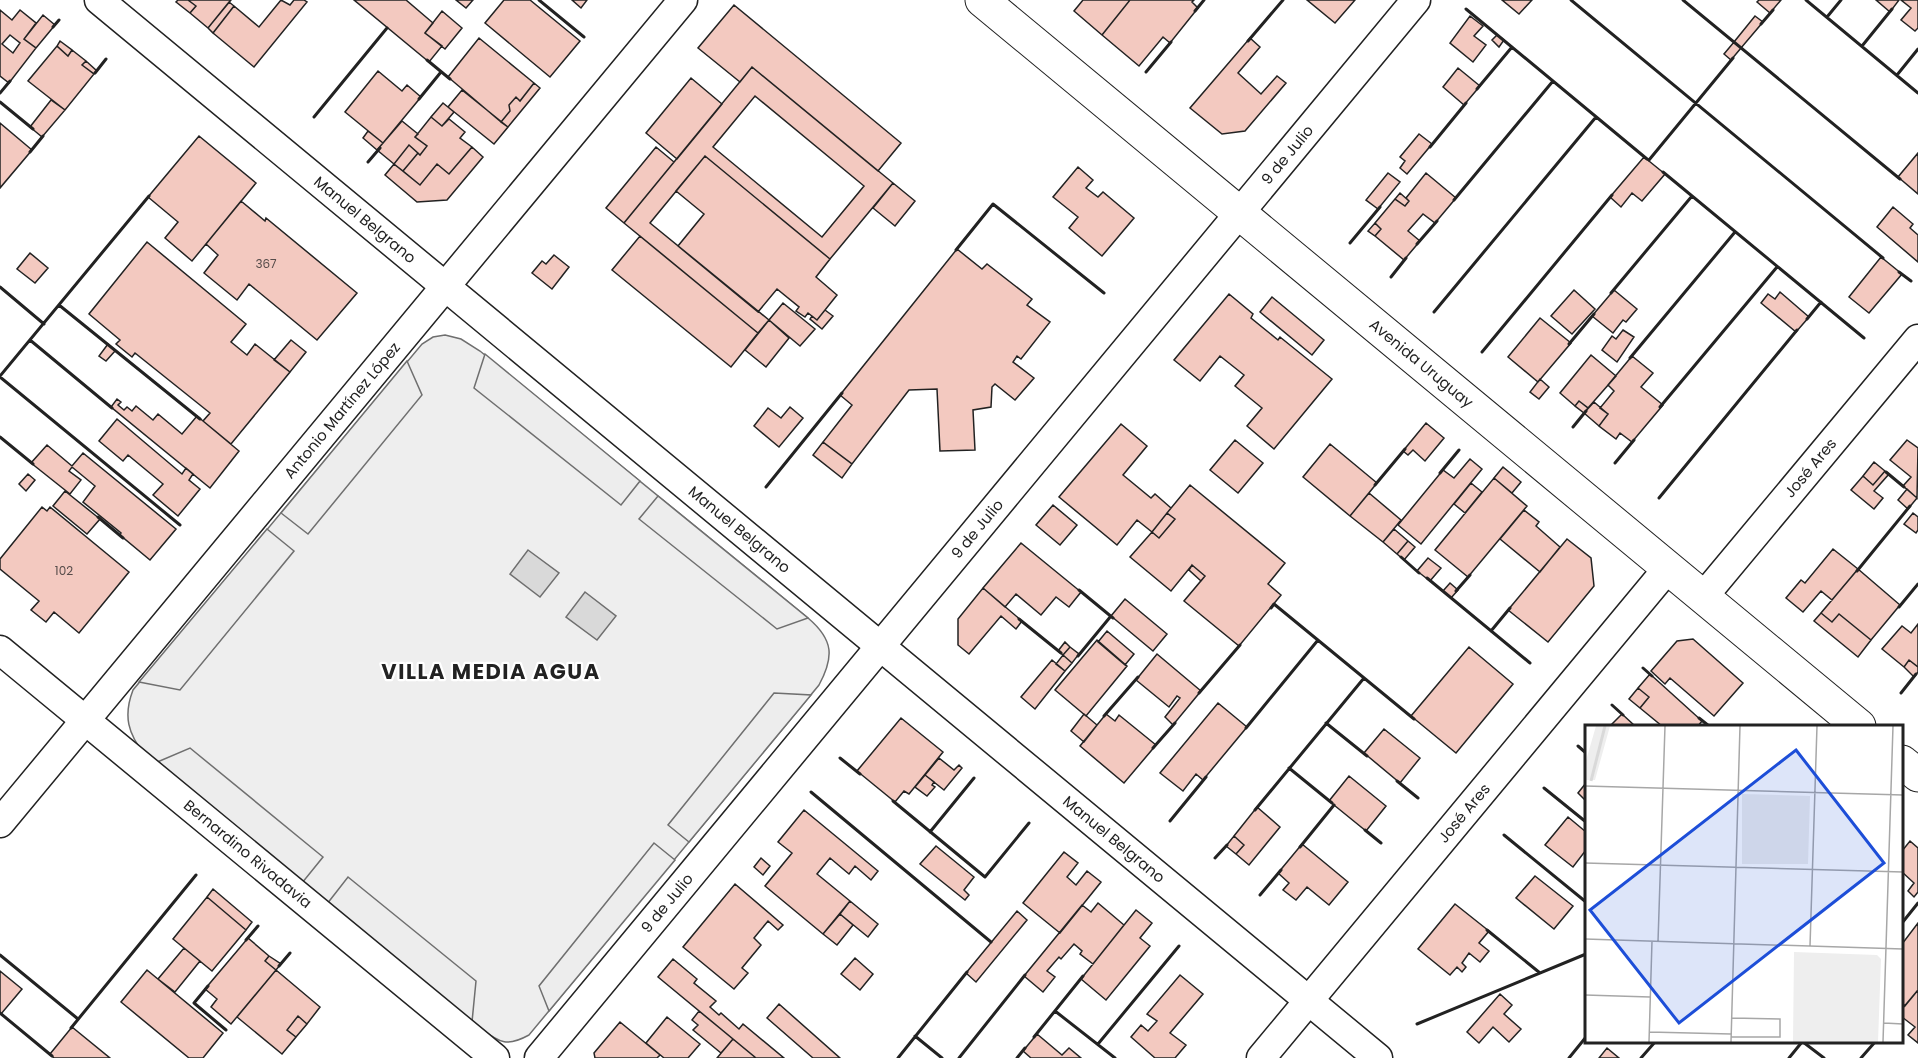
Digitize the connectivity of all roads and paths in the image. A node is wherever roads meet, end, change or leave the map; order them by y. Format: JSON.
{"nodes":[{"id":1,"x":99,"y":0,"type":"edge"},
{"id":2,"x":683,"y":0,"type":"edge"},
{"id":3,"x":982,"y":0,"type":"edge"},
{"id":4,"x":1416,"y":0,"type":"edge"},
{"id":5,"x":1239,"y":213,"type":"junction"},
{"id":6,"x":445,"y":286,"type":"junction"},
{"id":7,"x":1918,"y":339,"type":"edge"},
{"id":8,"x":1668,"y":568,"type":"junction"},
{"id":9,"x":1703,"y":597,"type":"junction"},
{"id":10,"x":881,"y":646,"type":"junction"},
{"id":11,"x":0,"y":650,"type":"edge"},
{"id":12,"x":85,"y":720,"type":"junction"},
{"id":13,"x":1858,"y":725,"type":"edge"},
{"id":14,"x":1903,"y":763,"type":"edge"},
{"id":15,"x":1918,"y":775,"type":"edge"},
{"id":16,"x":0,"y":823,"type":"edge"},
{"id":17,"x":1309,"y":1000,"type":"junction"},
{"id":18,"x":495,"y":1058,"type":"edge"},
{"id":19,"x":539,"y":1058,"type":"edge"},
{"id":20,"x":1261,"y":1058,"type":"edge"},
{"id":21,"x":1378,"y":1058,"type":"edge"}],
"edges":[{"from":1,"to":6,"type":"street","name":"Manuel Belgrano"},
{"from":2,"to":6,"type":"street","name":"Antonio Martínez López"},
{"from":3,"to":5,"type":"main road","name":"Avenida Uruguay"},
{"from":4,"to":5,"type":"street","name":"9 de Julio"},
{"from":5,"to":8,"type":"main road","name":"Avenida Uruguay"},
{"from":5,"to":10,"type":"street","name":"9 de Julio"},
{"from":6,"to":10,"type":"street","name":"Manuel Belgrano"},
{"from":6,"to":12,"type":"street","name":"Antonio Martínez López"},
{"from":7,"to":9,"type":"street","name":"José Ares"},
{"from":8,"to":9,"type":"main road","name":"Avenida Uruguay"},
{"from":8,"to":17,"type":"street","name":"José Ares"},
{"from":9,"to":13,"type":"main road","name":"Avenida Uruguay"},
{"from":10,"to":17,"type":"street","name":"Manuel Belgrano"},
{"from":10,"to":19,"type":"street","name":"9 de Julio"},
{"from":11,"to":12,"type":"street","name":"Bernardino Rivadavia"},
{"from":12,"to":16,"type":"street","name":"Antonio Martínez López"},
{"from":12,"to":18,"type":"street","name":"Bernardino Rivadavia"},
{"from":14,"to":15,"type":"main road"},
{"from":17,"to":20,"type":"street","name":"José Ares"},
{"from":17,"to":21,"type":"street","name":"Manuel Belgrano"}]}
